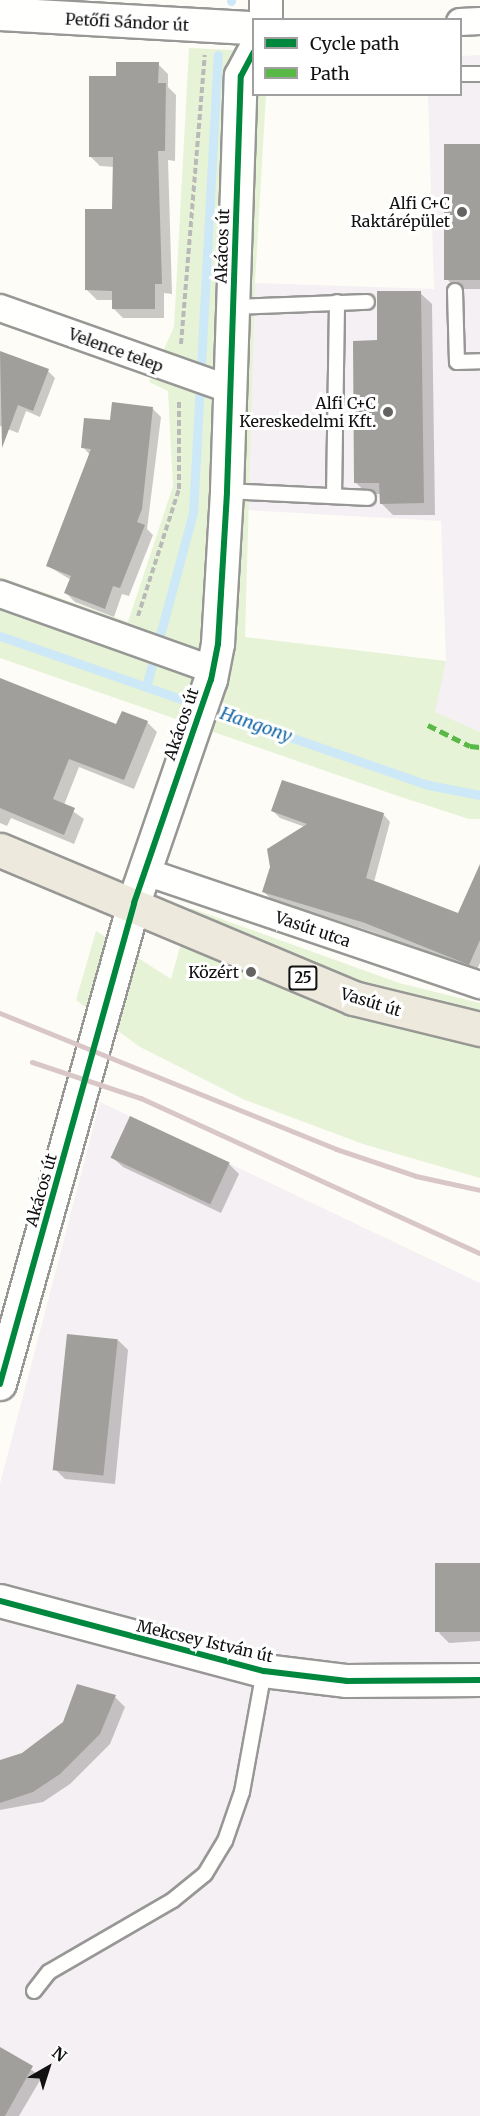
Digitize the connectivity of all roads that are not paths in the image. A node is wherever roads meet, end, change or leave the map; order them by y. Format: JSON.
{"nodes":[{"id":1,"x":266,"y":0,"type":"edge"},
{"id":2,"x":0,"y":14,"type":"edge"},
{"id":3,"x":266,"y":18,"type":"edge"},
{"id":4,"x":480,"y":21,"type":"edge"},
{"id":5,"x":462,"y":22,"type":"edge"},
{"id":6,"x":252,"y":28,"type":"edge"},
{"id":7,"x":252,"y":56,"type":"edge"},
{"id":8,"x":462,"y":74,"type":"edge"},
{"id":9,"x":480,"y":74,"type":"edge"},
{"id":10,"x":455,"y":291,"type":"dead end"},
{"id":11,"x":337,"y":302,"type":"junction"},
{"id":12,"x":367,"y":302,"type":"dead end"},
{"id":13,"x":234,"y":307,"type":"junction"},
{"id":14,"x":0,"y":308,"type":"edge"},
{"id":15,"x":480,"y":361,"type":"edge"},
{"id":16,"x":224,"y":387,"type":"junction"},
{"id":17,"x":227,"y":491,"type":"junction"},
{"id":18,"x":334,"y":496,"type":"junction"},
{"id":19,"x":368,"y":498,"type":"dead end"},
{"id":20,"x":0,"y":594,"type":"edge"},
{"id":21,"x":212,"y":675,"type":"junction"},
{"id":22,"x":0,"y":850,"type":"edge"},
{"id":23,"x":146,"y":872,"type":"junction"},
{"id":24,"x":134,"y":903,"type":"junction"},
{"id":25,"x":480,"y":985,"type":"edge"},
{"id":26,"x":480,"y":1029,"type":"edge"},
{"id":27,"x":0,"y":1384,"type":"edge"},
{"id":28,"x":0,"y":1601,"type":"edge"},
{"id":29,"x":264,"y":1671,"type":"junction"},
{"id":30,"x":480,"y":1680,"type":"edge"},
{"id":31,"x":34,"y":1991,"type":"dead end"}],
"edges":[{"from":1,"to":3,"type":"street"},
{"from":2,"to":6,"type":"street","name":"Petőfi Sándor út"},
{"from":4,"to":5,"type":"street"},
{"from":7,"to":13,"type":"street","name":"Akácos út"},
{"from":8,"to":9,"type":"lane"},
{"from":10,"to":15,"type":"lane"},
{"from":11,"to":12,"type":"lane"},
{"from":11,"to":13,"type":"lane"},
{"from":11,"to":18,"type":"lane"},
{"from":13,"to":16,"type":"street","name":"Akácos út"},
{"from":14,"to":16,"type":"street","name":"Velence telep"},
{"from":16,"to":17,"type":"street","name":"Akácos út"},
{"from":17,"to":18,"type":"lane"},
{"from":17,"to":21,"type":"street","name":"Akácos út"},
{"from":18,"to":19,"type":"lane"},
{"from":20,"to":21,"type":"street"},
{"from":21,"to":23,"type":"street","name":"Akácos út"},
{"from":22,"to":24,"type":"main road","number":"25"},
{"from":23,"to":24,"type":"street","name":"Akácos út"},
{"from":23,"to":25,"type":"street","name":"Vasút utca"},
{"from":24,"to":26,"type":"main road","name":"Vasút út","number":"25"},
{"from":24,"to":27,"type":"street","name":"Akácos út"},
{"from":28,"to":29,"type":"street","name":"Mekcsey István út"},
{"from":29,"to":30,"type":"street","name":"Mekcsey István út"},
{"from":29,"to":31,"type":"lane"}]}
